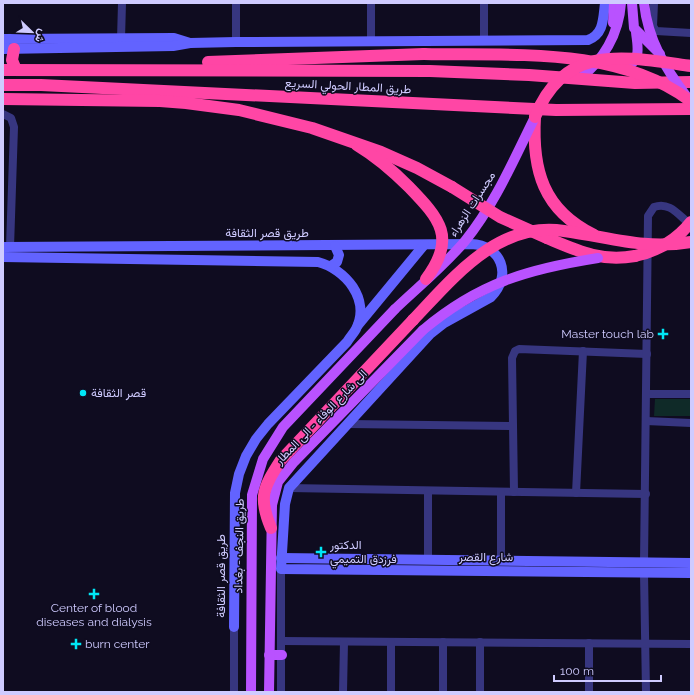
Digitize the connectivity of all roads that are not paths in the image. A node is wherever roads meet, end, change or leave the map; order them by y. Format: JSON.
{"nodes":[{"id":1,"x":122,"y":3,"type":"edge"},
{"id":2,"x":236,"y":3,"type":"edge"},
{"id":3,"x":371,"y":3,"type":"edge"},
{"id":4,"x":484,"y":3,"type":"edge"},
{"id":5,"x":604,"y":3,"type":"edge"},
{"id":6,"x":614,"y":3,"type":"edge"},
{"id":7,"x":621,"y":3,"type":"edge"},
{"id":8,"x":632,"y":3,"type":"edge"},
{"id":9,"x":644,"y":3,"type":"edge"},
{"id":10,"x":654,"y":3,"type":"edge"},
{"id":11,"x":636,"y":32,"type":"junction"},
{"id":12,"x":691,"y":33,"type":"edge"},
{"id":13,"x":615,"y":34,"type":"junction"},
{"id":14,"x":3,"y":39,"type":"edge"},
{"id":15,"x":121,"y":39,"type":"junction"},
{"id":16,"x":484,"y":41,"type":"junction"},
{"id":17,"x":236,"y":42,"type":"junction"},
{"id":18,"x":371,"y":42,"type":"junction"},
{"id":19,"x":190,"y":43,"type":"junction"},
{"id":20,"x":8,"y":49,"type":"edge"},
{"id":21,"x":589,"y":61,"type":"junction"},
{"id":22,"x":691,"y":66,"type":"edge"},
{"id":23,"x":3,"y":70,"type":"edge"},
{"id":24,"x":16,"y":70,"type":"junction"},
{"id":25,"x":115,"y":70,"type":"junction"},
{"id":26,"x":691,"y":73,"type":"edge"},
{"id":27,"x":578,"y":80,"type":"junction"},
{"id":28,"x":691,"y":82,"type":"edge"},
{"id":29,"x":3,"y":85,"type":"edge"},
{"id":30,"x":3,"y":99,"type":"edge"},
{"id":31,"x":690,"y":104,"type":"edge"},
{"id":32,"x":3,"y":114,"type":"edge"},
{"id":33,"x":535,"y":117,"type":"junction"},
{"id":34,"x":357,"y":145,"type":"junction"},
{"id":35,"x":691,"y":224,"type":"edge"},
{"id":36,"x":603,"y":239,"type":"junction"},
{"id":37,"x":691,"y":242,"type":"edge"},
{"id":38,"x":424,"y":245,"type":"junction"},
{"id":39,"x":335,"y":246,"type":"junction"},
{"id":40,"x":7,"y":247,"type":"edge"},
{"id":41,"x":3,"y":257,"type":"edge"},
{"id":42,"x":598,"y":258,"type":"junction"},
{"id":43,"x":331,"y":266,"type":"junction"},
{"id":44,"x":426,"y":279,"type":"junction"},
{"id":45,"x":395,"y":310,"type":"joint"},
{"id":46,"x":356,"y":328,"type":"junction"},
{"id":47,"x":583,"y":351,"type":"junction"},
{"id":48,"x":647,"y":354,"type":"junction"},
{"id":49,"x":647,"y":394,"type":"junction"},
{"id":50,"x":691,"y":394,"type":"edge"},
{"id":51,"x":646,"y":420,"type":"junction"},
{"id":52,"x":691,"y":423,"type":"edge"},
{"id":53,"x":348,"y":424,"type":"junction"},
{"id":54,"x":512,"y":426,"type":"junction"},
{"id":55,"x":289,"y":488,"type":"junction"},
{"id":56,"x":428,"y":491,"type":"junction"},
{"id":57,"x":501,"y":492,"type":"junction"},
{"id":58,"x":514,"y":492,"type":"junction"},
{"id":59,"x":576,"y":493,"type":"junction"},
{"id":60,"x":646,"y":494,"type":"junction"},
{"id":61,"x":272,"y":528,"type":"junction"},
{"id":62,"x":281,"y":558,"type":"junction"},
{"id":63,"x":428,"y":560,"type":"junction"},
{"id":64,"x":501,"y":561,"type":"junction"},
{"id":65,"x":691,"y":563,"type":"edge"},
{"id":66,"x":538,"y":566,"type":"junction"},
{"id":67,"x":644,"y":568,"type":"junction"},
{"id":68,"x":281,"y":569,"type":"junction"},
{"id":69,"x":691,"y":573,"type":"edge"},
{"id":70,"x":234,"y":627,"type":"joint"},
{"id":71,"x":282,"y":641,"type":"junction"},
{"id":72,"x":344,"y":642,"type":"junction"},
{"id":73,"x":391,"y":642,"type":"junction"},
{"id":74,"x":443,"y":642,"type":"junction"},
{"id":75,"x":480,"y":642,"type":"junction"},
{"id":76,"x":589,"y":643,"type":"junction"},
{"id":77,"x":646,"y":643,"type":"junction"},
{"id":78,"x":691,"y":644,"type":"edge"},
{"id":79,"x":269,"y":655,"type":"junction"},
{"id":80,"x":282,"y":655,"type":"junction"},
{"id":81,"x":234,"y":692,"type":"edge"},
{"id":82,"x":251,"y":692,"type":"edge"},
{"id":83,"x":269,"y":692,"type":"edge"},
{"id":84,"x":281,"y":692,"type":"edge"},
{"id":85,"x":343,"y":692,"type":"edge"},
{"id":86,"x":391,"y":692,"type":"edge"},
{"id":87,"x":443,"y":692,"type":"edge"},
{"id":88,"x":480,"y":692,"type":"edge"},
{"id":89,"x":589,"y":692,"type":"edge"},
{"id":90,"x":646,"y":692,"type":"edge"}],
"edges":[{"from":1,"to":15,"type":"street"},
{"from":2,"to":17,"type":"street"},
{"from":3,"to":18,"type":"street"},
{"from":4,"to":16,"type":"street"},
{"from":5,"to":16,"type":"street"},
{"from":6,"to":21,"type":"main road"},
{"from":7,"to":13,"type":"main road"},
{"from":8,"to":11,"type":"main road"},
{"from":9,"to":31,"type":"main road","bridge":true},
{"from":10,"to":12,"type":"street"},
{"from":11,"to":13,"type":"main road"},
{"from":11,"to":26,"type":"main road"},
{"from":13,"to":27,"type":"main road"},
{"from":14,"to":15,"type":"street"},
{"from":15,"to":19,"type":"street"},
{"from":16,"to":18,"type":"street"},
{"from":17,"to":18,"type":"street"},
{"from":17,"to":19,"type":"street"},
{"from":19,"to":20,"type":"street"},
{"from":20,"to":24,"type":"highway"},
{"from":21,"to":22,"type":"highway","bridge":true},
{"from":21,"to":33,"type":"highway","bridge":true},
{"from":23,"to":24,"type":"highway","name":"طريق المطار الحولي السريع"},
{"from":24,"to":25,"type":"highway","name":"طريق المطار الحولي السريع"},
{"from":25,"to":27,"type":"highway","name":"طريق المطار الحولي السريع"},
{"from":25,"to":31,"type":"highway","bridge":true},
{"from":27,"to":28,"type":"highway","name":"طريق المطار الحولي السريع"},
{"from":29,"to":31,"type":"highway","name":"طريق المطار الحولي السريع"},
{"from":30,"to":34,"type":"highway"},
{"from":32,"to":40,"type":"street"},
{"from":33,"to":36,"type":"highway","bridge":true},
{"from":33,"to":44,"type":"main road","name":"مجسرات الزهراء","bridge":true},
{"from":34,"to":42,"type":"highway","bridge":true},
{"from":34,"to":44,"type":"highway","bridge":true},
{"from":35,"to":42,"type":"highway","bridge":true},
{"from":35,"to":48,"type":"street"},
{"from":36,"to":37,"type":"highway","bridge":true},
{"from":36,"to":61,"type":"highway","bridge":true},
{"from":38,"to":39,"type":"street","name":"طريق قصر الثقافة"},
{"from":38,"to":46,"type":"street","name":"طريق قصر الثقافة"},
{"from":38,"to":53,"type":"street"},
{"from":39,"to":40,"type":"street","name":"طريق قصر الثقافة"},
{"from":39,"to":43,"type":"street"},
{"from":41,"to":43,"type":"street","name":"طريق قصر الثقافة"},
{"from":42,"to":61,"type":"main road","name":"الى شارع الوفاء - الى المطار","bridge":true},
{"from":43,"to":46,"type":"street","name":"طريق قصر الثقافة"},
{"from":44,"to":45,"type":"main road","name":"مجسرات الزهراء","bridge":true},
{"from":45,"to":82,"type":"main road","name":"طريق النجف - بغداد"},
{"from":46,"to":70,"type":"street","name":"طريق قصر الثقافة"},
{"from":47,"to":48,"type":"street"},
{"from":47,"to":54,"type":"street"},
{"from":47,"to":59,"type":"street"},
{"from":48,"to":49,"type":"street"},
{"from":49,"to":50,"type":"street"},
{"from":49,"to":51,"type":"street"},
{"from":51,"to":52,"type":"street"},
{"from":51,"to":60,"type":"street"},
{"from":53,"to":54,"type":"street"},
{"from":53,"to":55,"type":"street"},
{"from":54,"to":58,"type":"street"},
{"from":55,"to":56,"type":"street"},
{"from":55,"to":62,"type":"street"},
{"from":56,"to":57,"type":"street"},
{"from":56,"to":63,"type":"street"},
{"from":57,"to":58,"type":"street"},
{"from":57,"to":64,"type":"street"},
{"from":58,"to":59,"type":"street"},
{"from":59,"to":60,"type":"street"},
{"from":60,"to":67,"type":"street"},
{"from":61,"to":79,"type":"main road","name":"الى شارع الوفاء - الى المطار"},
{"from":62,"to":63,"type":"street","name":"شارع القصر"},
{"from":62,"to":68,"type":"street"},
{"from":63,"to":64,"type":"street","name":"شارع القصر"},
{"from":64,"to":66,"type":"street","name":"شارع القصر"},
{"from":65,"to":67,"type":"street","name":"شارع القصر"},
{"from":66,"to":67,"type":"street","name":"شارع القصر"},
{"from":66,"to":68,"type":"street","name":"شارع القصر"},
{"from":67,"to":69,"type":"street","name":"شارع القصر"},
{"from":67,"to":77,"type":"street"},
{"from":68,"to":71,"type":"street"},
{"from":70,"to":81,"type":"street"},
{"from":71,"to":72,"type":"street"},
{"from":71,"to":80,"type":"street"},
{"from":72,"to":73,"type":"street"},
{"from":72,"to":85,"type":"street"},
{"from":73,"to":74,"type":"street"},
{"from":73,"to":86,"type":"street"},
{"from":74,"to":75,"type":"street"},
{"from":74,"to":87,"type":"street"},
{"from":75,"to":76,"type":"street"},
{"from":75,"to":88,"type":"street"},
{"from":76,"to":77,"type":"street"},
{"from":76,"to":89,"type":"street"},
{"from":77,"to":78,"type":"street"},
{"from":77,"to":90,"type":"street"},
{"from":79,"to":80,"type":"main road"},
{"from":79,"to":83,"type":"main road","name":"الى شارع الوفاء - الى المطار"},
{"from":80,"to":84,"type":"street"}]}
